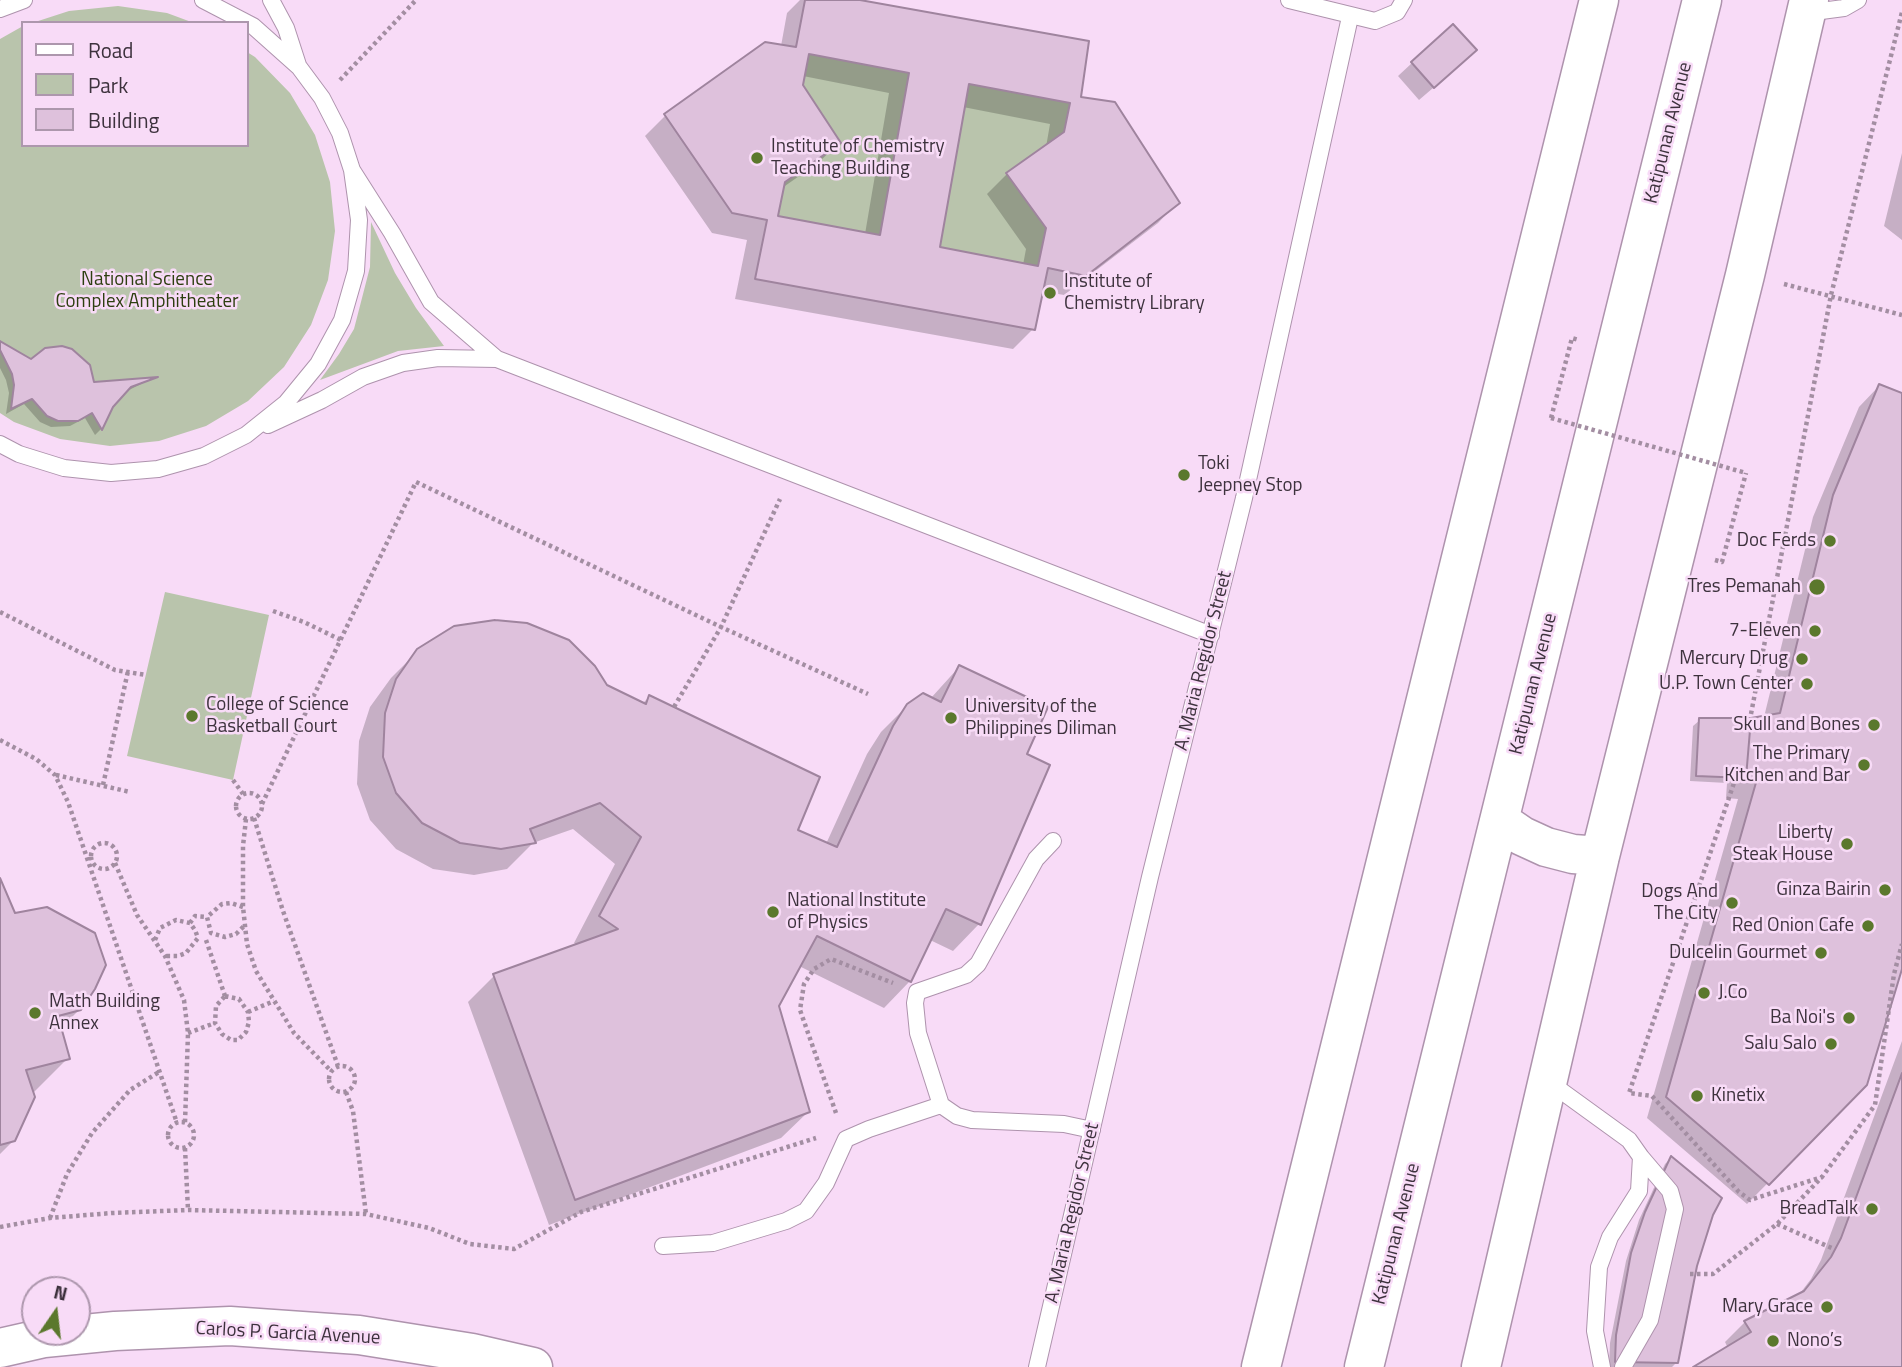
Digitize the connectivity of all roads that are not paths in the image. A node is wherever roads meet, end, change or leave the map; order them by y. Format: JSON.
{"nodes":[{"id":1,"x":24,"y":0,"type":"edge"},
{"id":2,"x":203,"y":0,"type":"edge"},
{"id":3,"x":271,"y":0,"type":"edge"},
{"id":4,"x":1289,"y":0,"type":"edge"},
{"id":5,"x":1404,"y":0,"type":"edge"},
{"id":6,"x":1599,"y":0,"type":"edge"},
{"id":7,"x":1702,"y":0,"type":"edge"},
{"id":8,"x":1858,"y":0,"type":"edge"},
{"id":9,"x":1808,"y":6,"type":"edge"},
{"id":10,"x":0,"y":9,"type":"edge"},
{"id":11,"x":1350,"y":17,"type":"junction"},
{"id":12,"x":243,"y":21,"type":"edge"},
{"id":13,"x":248,"y":23,"type":"edge"},
{"id":14,"x":299,"y":67,"type":"junction"},
{"id":15,"x":352,"y":170,"type":"junction"},
{"id":16,"x":497,"y":359,"type":"junction"},
{"id":17,"x":246,"y":435,"type":"junction"},
{"id":18,"x":0,"y":444,"type":"edge"},
{"id":19,"x":1211,"y":635,"type":"junction"},
{"id":20,"x":1500,"y":821,"type":"junction"},
{"id":21,"x":1053,"y":841,"type":"dead end"},
{"id":22,"x":1600,"y":856,"type":"junction"},
{"id":23,"x":1548,"y":1081,"type":"junction"},
{"id":24,"x":941,"y":1105,"type":"junction"},
{"id":25,"x":1092,"y":1130,"type":"junction"},
{"id":26,"x":1641,"y":1157,"type":"junction"},
{"id":27,"x":663,"y":1246,"type":"dead end"},
{"id":28,"x":0,"y":1348,"type":"edge"},
{"id":29,"x":471,"y":1360,"type":"edge"},
{"id":30,"x":533,"y":1367,"type":"edge"},
{"id":31,"x":1037,"y":1367,"type":"edge"},
{"id":32,"x":1261,"y":1367,"type":"edge"},
{"id":33,"x":1364,"y":1367,"type":"edge"},
{"id":34,"x":1481,"y":1367,"type":"edge"},
{"id":35,"x":1602,"y":1367,"type":"edge"},
{"id":36,"x":1623,"y":1367,"type":"edge"}],
"edges":[{"from":1,"to":10,"type":"lane"},
{"from":2,"to":12,"type":"lane"},
{"from":3,"to":14,"type":"lane"},
{"from":4,"to":11,"type":"lane"},
{"from":5,"to":11,"type":"lane"},
{"from":6,"to":32,"type":"main road"},
{"from":7,"to":20,"type":"main road","name":"Katipunan Avenue"},
{"from":8,"to":9,"type":"lane"},
{"from":9,"to":22,"type":"main road"},
{"from":11,"to":19,"type":"lane","name":"A. Maria Regidor Street"},
{"from":13,"to":14,"type":"lane"},
{"from":14,"to":15,"type":"lane"},
{"from":15,"to":16,"type":"lane"},
{"from":15,"to":17,"type":"lane"},
{"from":16,"to":17,"type":"lane"},
{"from":16,"to":19,"type":"lane"},
{"from":17,"to":18,"type":"lane"},
{"from":19,"to":25,"type":"lane","name":"A. Maria Regidor Street"},
{"from":20,"to":22,"type":"main road"},
{"from":20,"to":33,"type":"main road","name":"Katipunan Avenue"},
{"from":21,"to":24,"type":"lane"},
{"from":22,"to":23,"type":"main road"},
{"from":23,"to":26,"type":"lane"},
{"from":23,"to":34,"type":"main road"},
{"from":24,"to":25,"type":"lane"},
{"from":24,"to":27,"type":"lane"},
{"from":25,"to":31,"type":"lane","name":"A. Maria Regidor Street"},
{"from":26,"to":35,"type":"lane"},
{"from":26,"to":36,"type":"lane"},
{"from":28,"to":29,"type":"main road","name":"Carlos P. Garcia Avenue"},
{"from":29,"to":30,"type":"main road","name":"Carlos P. Garcia Avenue"}]}
